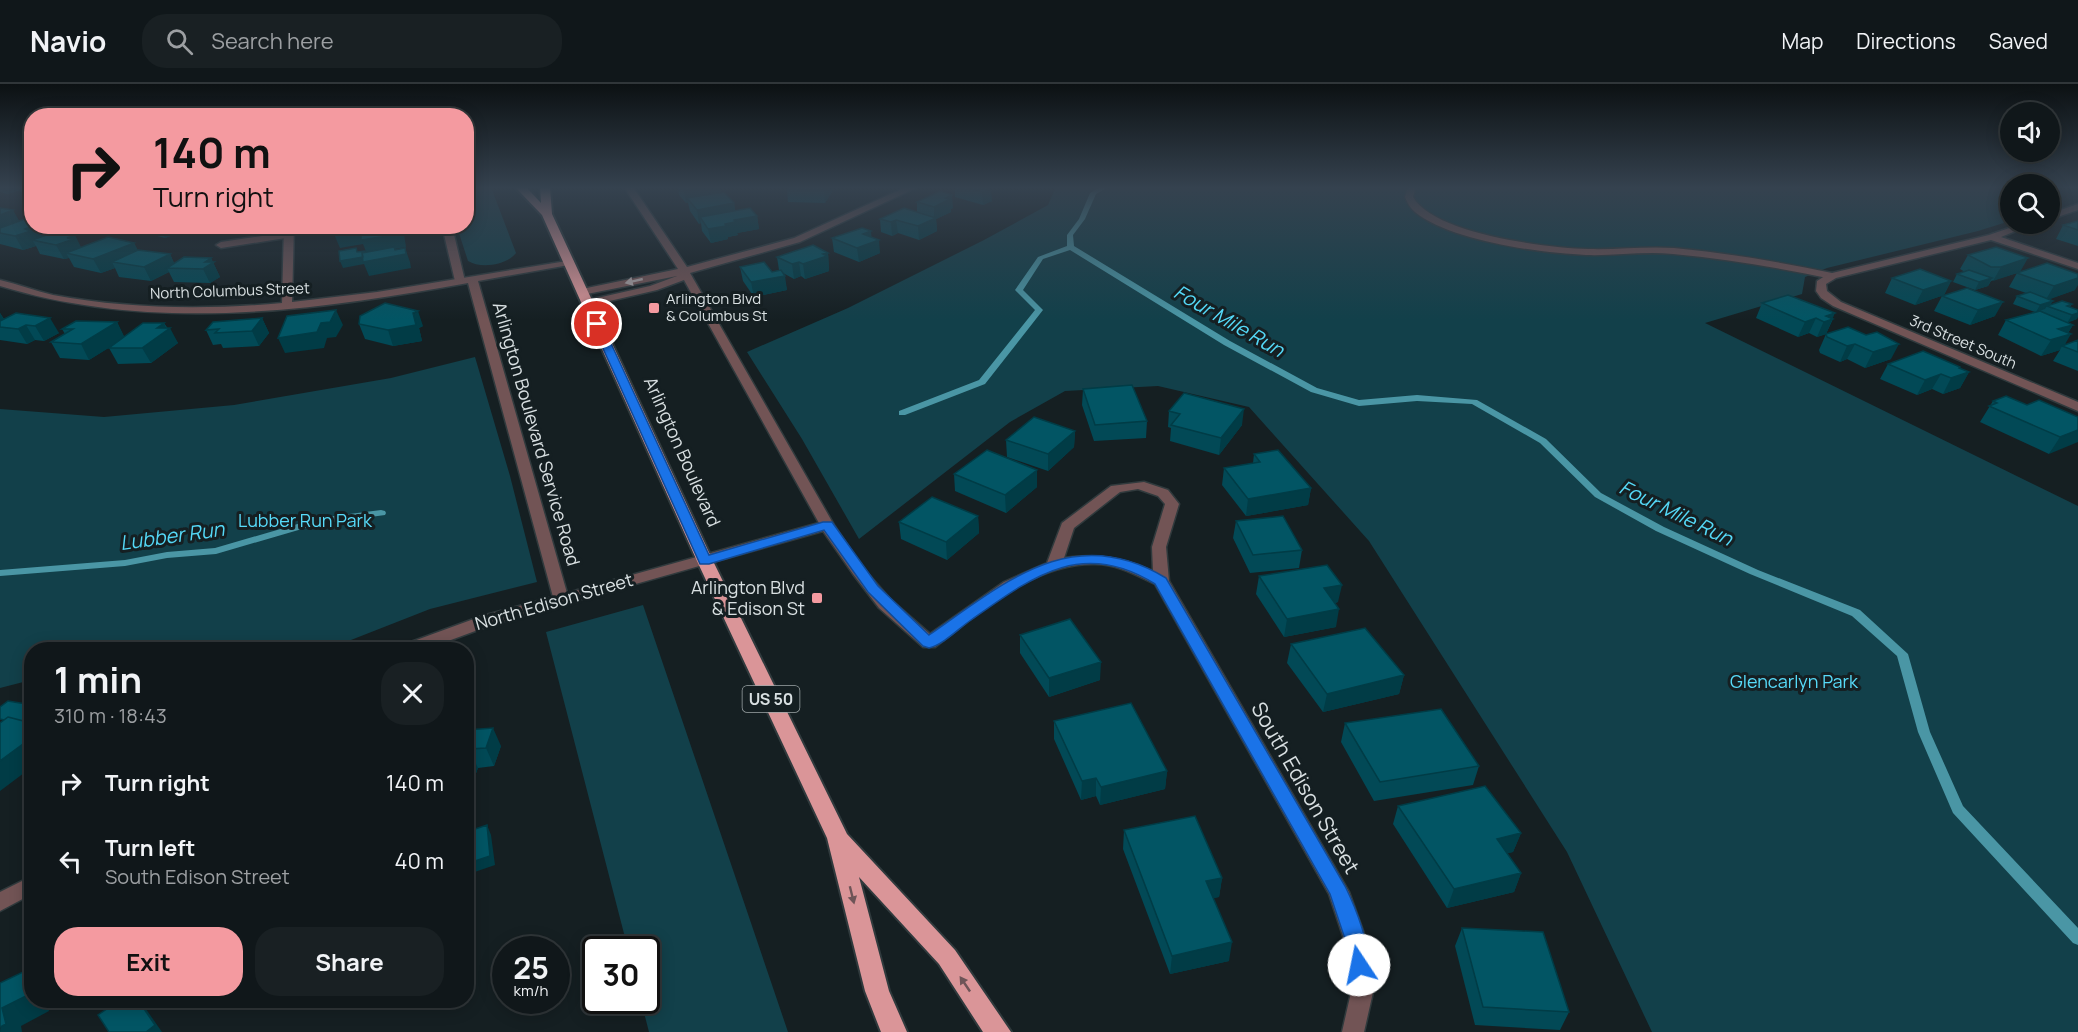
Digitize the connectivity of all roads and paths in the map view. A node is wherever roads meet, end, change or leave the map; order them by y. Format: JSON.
{"nodes":[{"id":1,"x":555,"y":231,"type":"edge"},
{"id":2,"x":658,"y":231,"type":"edge"},
{"id":3,"x":818,"y":231,"type":"edge"},
{"id":4,"x":1470,"y":231,"type":"edge"},
{"id":5,"x":274,"y":234,"type":"edge"},
{"id":6,"x":289,"y":234,"type":"edge"},
{"id":7,"x":450,"y":234,"type":"edge"},
{"id":8,"x":2000,"y":234,"type":"edge"},
{"id":9,"x":1992,"y":237,"type":"junction"},
{"id":10,"x":221,"y":245,"type":"dead end"},
{"id":11,"x":569,"y":262,"type":"junction"},
{"id":12,"x":2078,"y":266,"type":"edge"},
{"id":13,"x":685,"y":272,"type":"junction"},
{"id":14,"x":1832,"y":276,"type":"junction"},
{"id":15,"x":466,"y":280,"type":"junction"},
{"id":16,"x":0,"y":283,"type":"edge"},
{"id":17,"x":585,"y":298,"type":"junction"},
{"id":18,"x":287,"y":307,"type":"junction"},
{"id":19,"x":2078,"y":407,"type":"edge"},
{"id":20,"x":827,"y":525,"type":"junction"},
{"id":21,"x":705,"y":561,"type":"junction"},
{"id":22,"x":1054,"y":565,"type":"junction"},
{"id":23,"x":1161,"y":581,"type":"junction"},
{"id":24,"x":561,"y":599,"type":"junction"},
{"id":25,"x":426,"y":642,"type":"edge"},
{"id":26,"x":838,"y":838,"type":"junction"},
{"id":27,"x":24,"y":888,"type":"edge"},
{"id":28,"x":0,"y":902,"type":"edge"},
{"id":29,"x":894,"y":1032,"type":"edge"},
{"id":30,"x":998,"y":1032,"type":"edge"},
{"id":31,"x":1353,"y":1032,"type":"edge"}],
"edges":[{"from":1,"to":11,"type":"highway","name":"Arlington Boulevard","number":"US 50"},
{"from":2,"to":13,"type":"street"},
{"from":3,"to":13,"type":"street"},
{"from":4,"to":14,"type":"street"},
{"from":5,"to":10,"type":"street"},
{"from":6,"to":18,"type":"street"},
{"from":7,"to":15,"type":"street","name":"Arlington Boulevard Service Road"},
{"from":8,"to":9,"type":"street"},
{"from":9,"to":12,"type":"street"},
{"from":9,"to":14,"type":"street"},
{"from":11,"to":15,"type":"street","name":"North Columbus Street"},
{"from":11,"to":17,"type":"highway","name":"Arlington Boulevard","number":"US 50"},
{"from":13,"to":17,"type":"street"},
{"from":13,"to":20,"type":"street"},
{"from":14,"to":19,"type":"street","name":"3rd Street South"},
{"from":15,"to":18,"type":"street","name":"North Columbus Street"},
{"from":15,"to":24,"type":"street","name":"Arlington Boulevard Service Road"},
{"from":16,"to":18,"type":"street","name":"North Columbus Street"},
{"from":17,"to":21,"type":"highway","name":"Arlington Boulevard","number":"US 50"},
{"from":20,"to":21,"type":"street"},
{"from":20,"to":22,"type":"street"},
{"from":21,"to":24,"type":"street","name":"North Edison Street"},
{"from":21,"to":26,"type":"highway","name":"Arlington Boulevard","number":"US 50"},
{"from":22,"to":23,"type":"street"},
{"from":22,"to":23,"type":"street","name":"South Edison Street"},
{"from":23,"to":31,"type":"street","name":"South Edison Street"},
{"from":24,"to":25,"type":"street","name":"North Edison Street"},
{"from":26,"to":29,"type":"highway","name":"Arlington Boulevard","number":"US 50","one_way":true},
{"from":30,"to":26,"type":"highway","name":"Arlington Boulevard","number":"US 50","one_way":true},
{"from":27,"to":28,"type":"street"}]}
